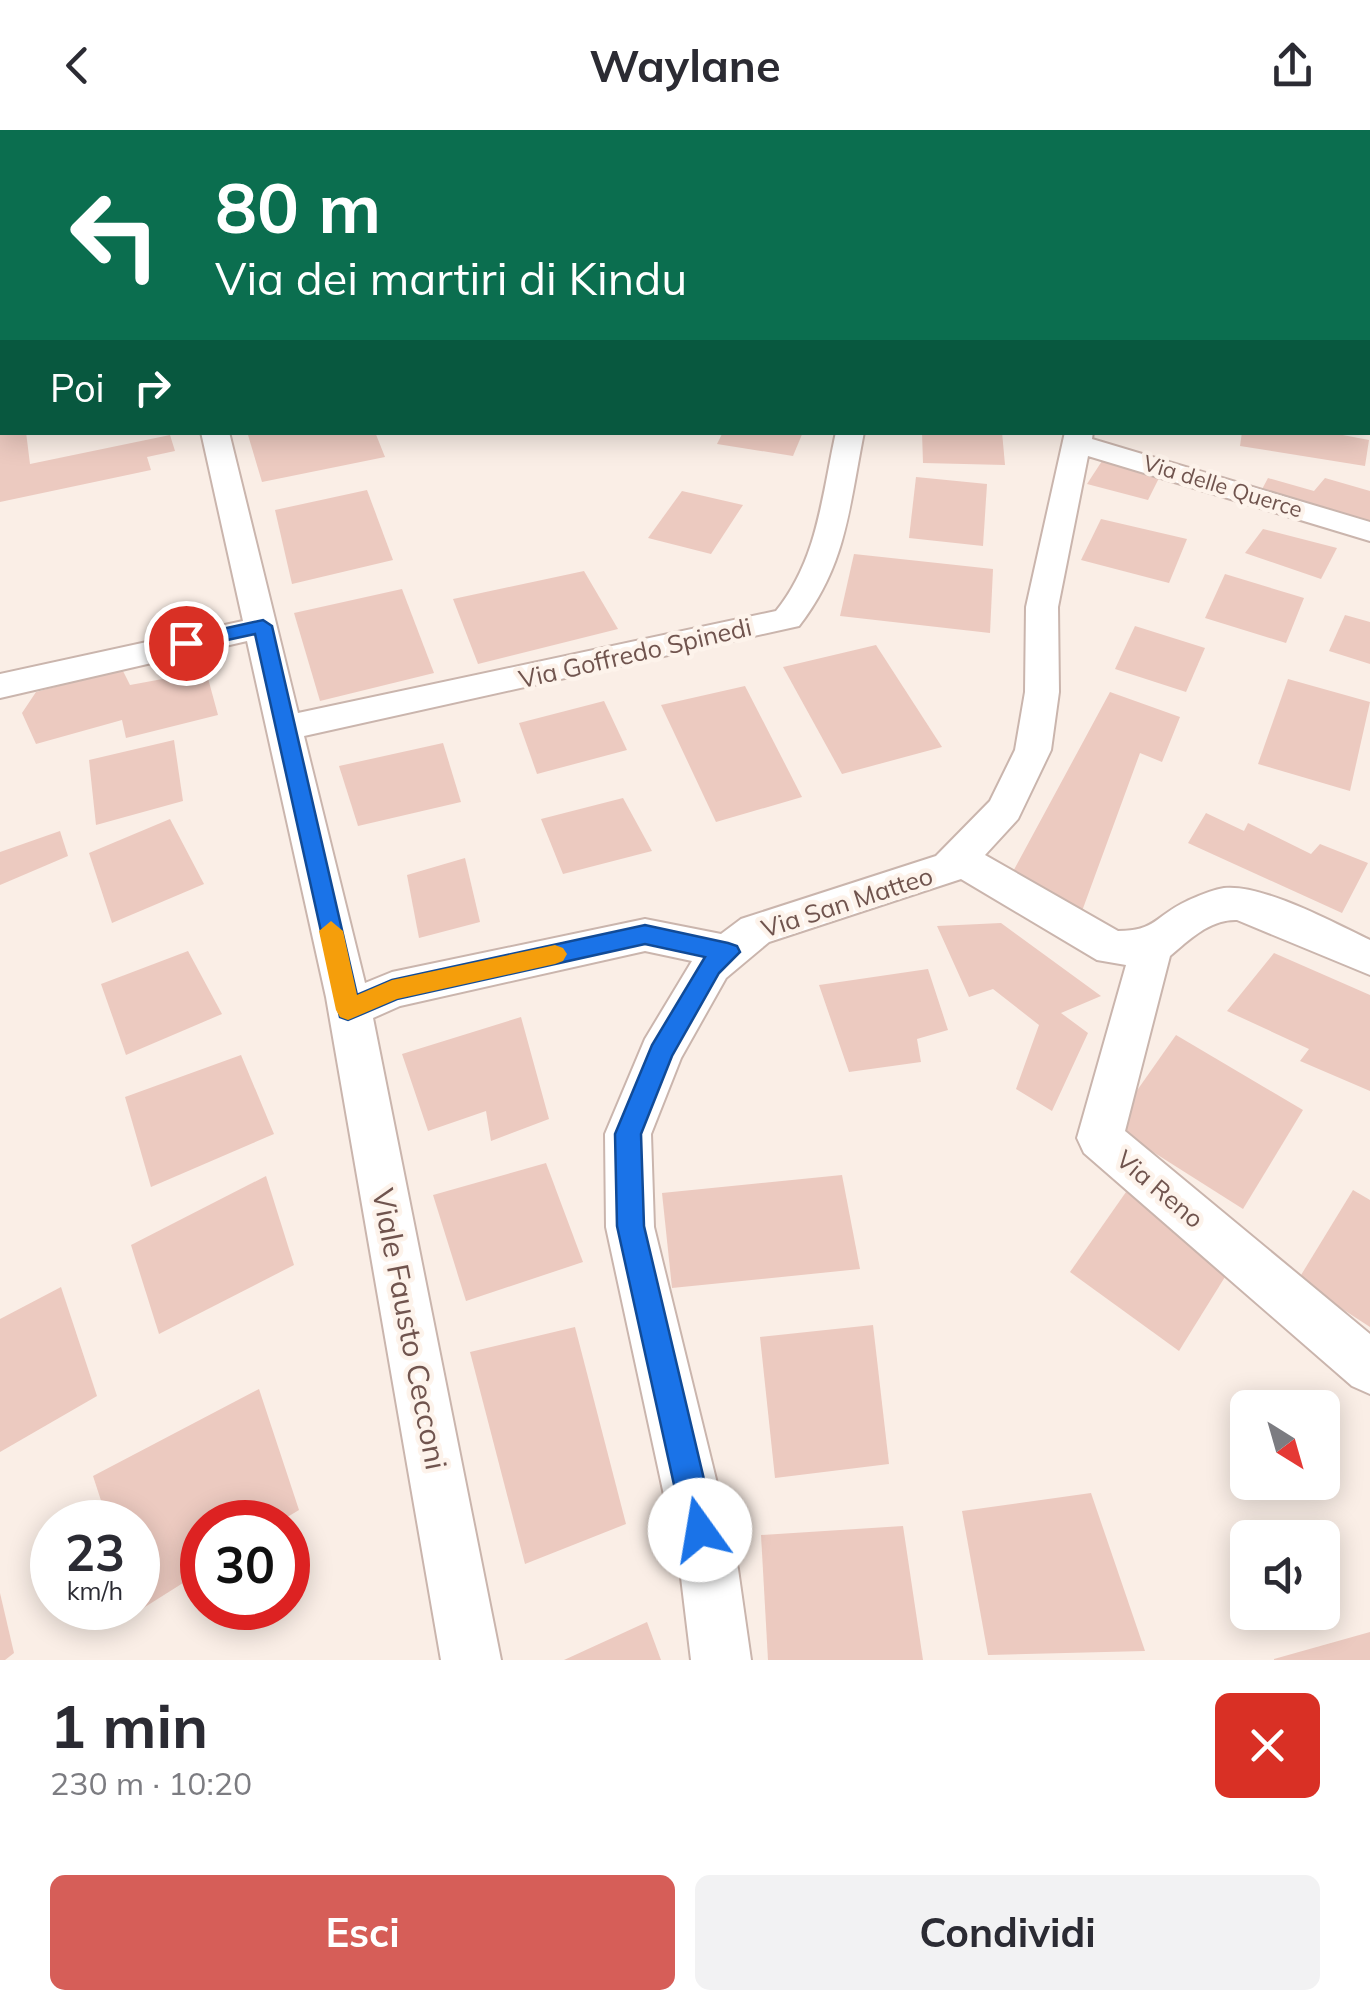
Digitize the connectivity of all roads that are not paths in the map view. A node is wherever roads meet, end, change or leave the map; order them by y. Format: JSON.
{"nodes":[{"id":1,"x":216,"y":435,"type":"edge"},
{"id":2,"x":849,"y":435,"type":"edge"},
{"id":3,"x":1077,"y":438,"type":"edge"},
{"id":4,"x":1370,"y":532,"type":"edge"},
{"id":5,"x":263,"y":626,"type":"junction"},
{"id":6,"x":0,"y":686,"type":"edge"},
{"id":7,"x":286,"y":728,"type":"junction"},
{"id":8,"x":958,"y":858,"type":"junction"},
{"id":9,"x":1151,"y":948,"type":"junction"},
{"id":10,"x":728,"y":952,"type":"junction"},
{"id":11,"x":1370,"y":958,"type":"edge"},
{"id":12,"x":348,"y":1003,"type":"junction"},
{"id":13,"x":1370,"y":1368,"type":"edge"},
{"id":14,"x":471,"y":1660,"type":"edge"},
{"id":15,"x":721,"y":1660,"type":"edge"}],
"edges":[{"from":1,"to":5,"type":"street","name":"Viale Fausto Cecconi"},
{"from":2,"to":7,"type":"street","name":"Via Goffredo Spinedi"},
{"from":3,"to":4,"type":"street","name":"Via delle Querce"},
{"from":3,"to":8,"type":"street","name":"Via San Matteo"},
{"from":5,"to":6,"type":"street"},
{"from":5,"to":7,"type":"street","name":"Viale Fausto Cecconi"},
{"from":7,"to":12,"type":"street","name":"Viale Fausto Cecconi"},
{"from":8,"to":9,"type":"street"},
{"from":8,"to":10,"type":"street","name":"Via San Matteo"},
{"from":9,"to":11,"type":"street"},
{"from":9,"to":13,"type":"street","name":"Via Reno"},
{"from":10,"to":12,"type":"street"},
{"from":10,"to":15,"type":"street","name":"Via San Matteo"},
{"from":12,"to":14,"type":"street","name":"Viale Fausto Cecconi"}]}
